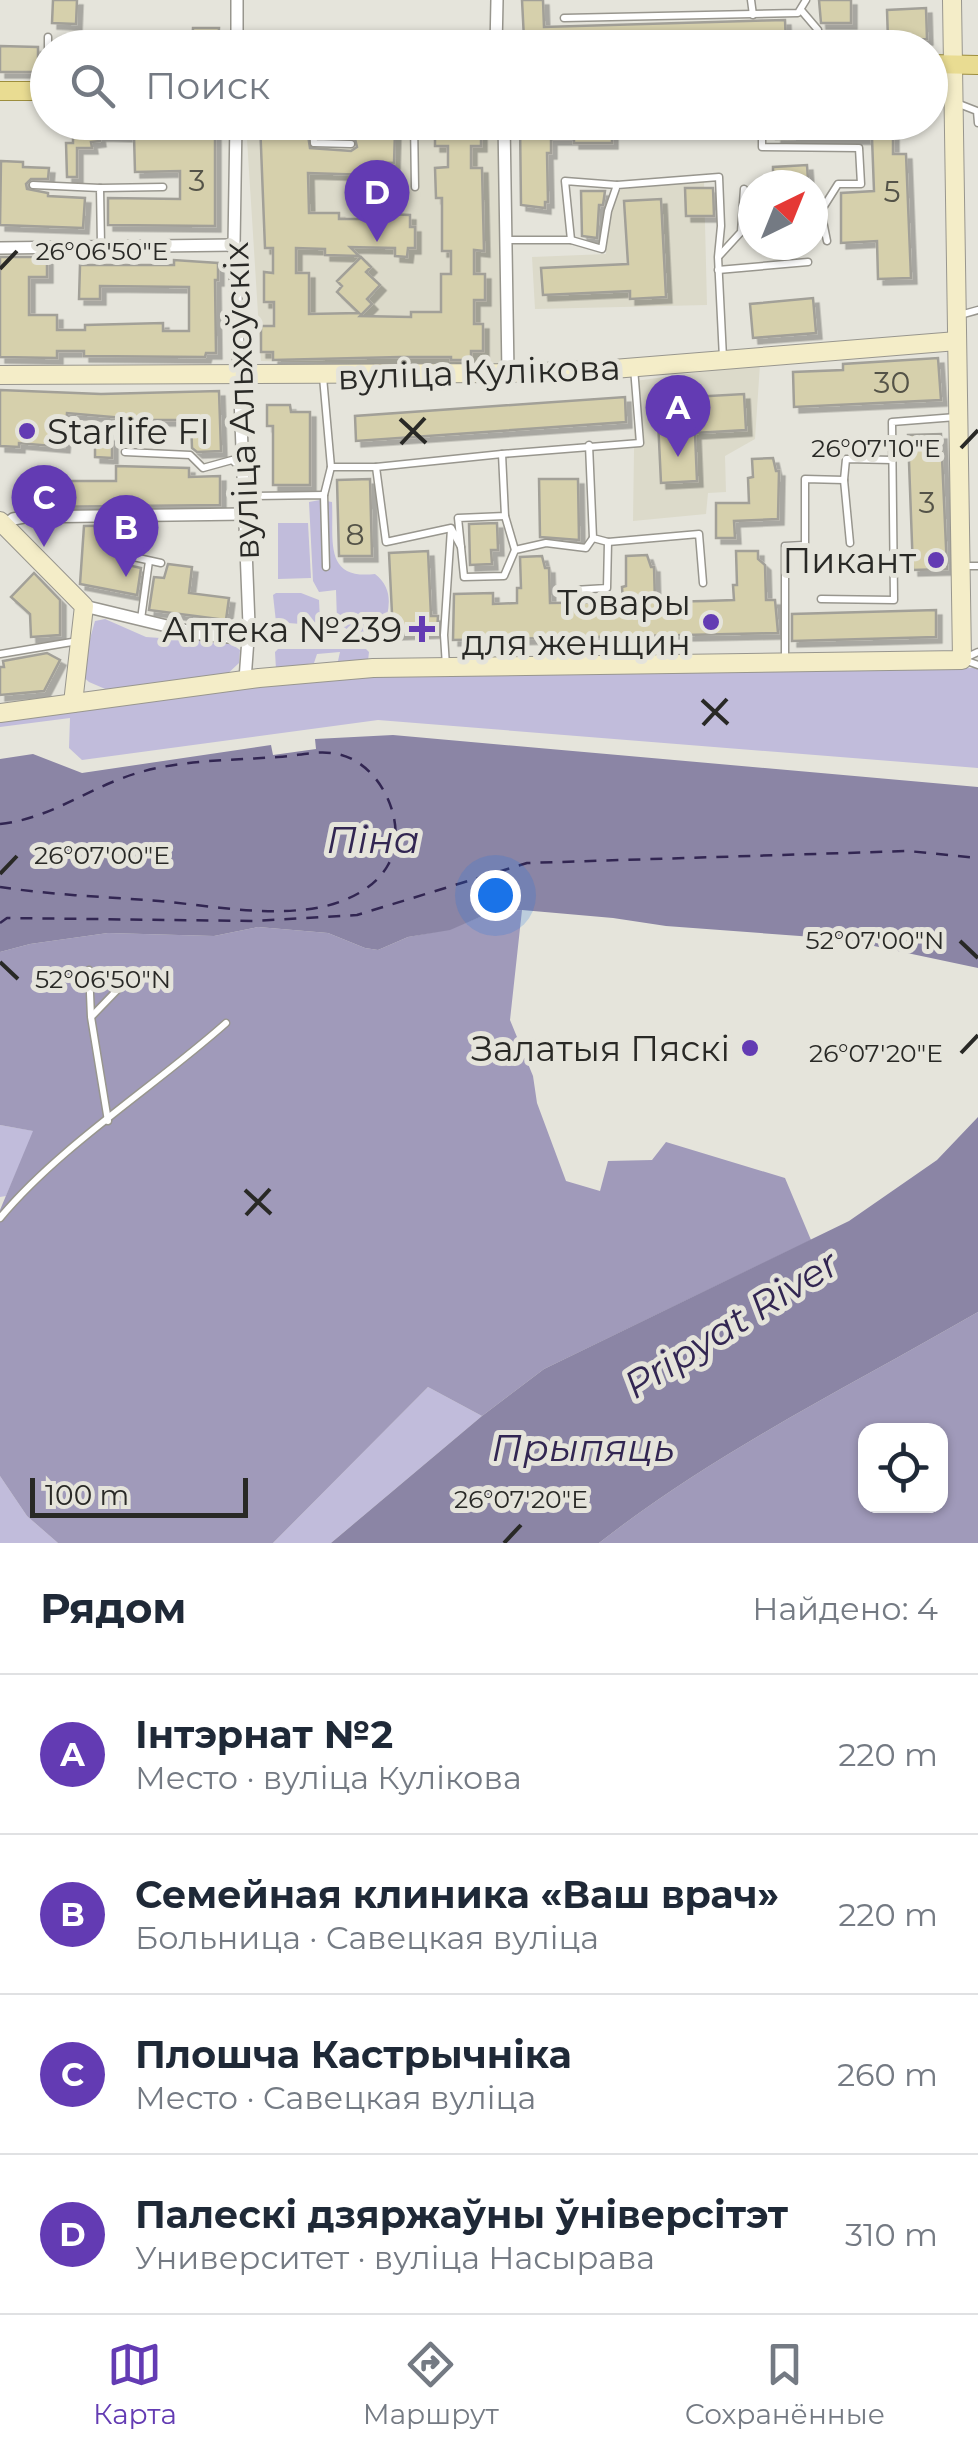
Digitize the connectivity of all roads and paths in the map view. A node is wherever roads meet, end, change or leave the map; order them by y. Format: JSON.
{"nodes":[{"id":1,"x":237,"y":0,"type":"edge"},
{"id":2,"x":498,"y":0,"type":"edge"},
{"id":3,"x":751,"y":0,"type":"edge"},
{"id":4,"x":806,"y":0,"type":"edge"},
{"id":5,"x":952,"y":0,"type":"edge"},
{"id":6,"x":801,"y":10,"type":"junction"},
{"id":7,"x":753,"y":14,"type":"junction"},
{"id":8,"x":564,"y":18,"type":"dead end"},
{"id":9,"x":237,"y":30,"type":"edge"},
{"id":10,"x":497,"y":30,"type":"edge"},
{"id":11,"x":818,"y":30,"type":"edge"},
{"id":12,"x":948,"y":64,"type":"edge"},
{"id":13,"x":952,"y":64,"type":"junction"},
{"id":14,"x":978,"y":65,"type":"edge"},
{"id":15,"x":0,"y":91,"type":"edge"},
{"id":16,"x":30,"y":91,"type":"edge"},
{"id":17,"x":953,"y":102,"type":"junction"},
{"id":18,"x":978,"y":123,"type":"edge"},
{"id":19,"x":236,"y":140,"type":"edge"},
{"id":20,"x":314,"y":140,"type":"edge"},
{"id":21,"x":414,"y":140,"type":"edge"},
{"id":22,"x":504,"y":140,"type":"edge"},
{"id":23,"x":762,"y":140,"type":"edge"},
{"id":24,"x":351,"y":144,"type":"dead end"},
{"id":25,"x":617,"y":184,"type":"junction"},
{"id":26,"x":34,"y":185,"type":"dead end"},
{"id":27,"x":164,"y":187,"type":"dead end"},
{"id":28,"x":415,"y":187,"type":"dead end"},
{"id":29,"x":100,"y":188,"type":"junction"},
{"id":30,"x":828,"y":200,"type":"edge"},
{"id":31,"x":738,"y":235,"type":"edge"},
{"id":32,"x":506,"y":240,"type":"junction"},
{"id":33,"x":571,"y":240,"type":"junction"},
{"id":34,"x":101,"y":246,"type":"junction"},
{"id":35,"x":234,"y":246,"type":"junction"},
{"id":36,"x":0,"y":248,"type":"edge"},
{"id":37,"x":718,"y":258,"type":"junction"},
{"id":38,"x":808,"y":262,"type":"dead end"},
{"id":39,"x":718,"y":270,"type":"junction"},
{"id":40,"x":978,"y":310,"type":"edge"},
{"id":41,"x":956,"y":316,"type":"junction"},
{"id":42,"x":957,"y":341,"type":"junction"},
{"id":43,"x":723,"y":360,"type":"junction"},
{"id":44,"x":634,"y":367,"type":"junction"},
{"id":45,"x":508,"y":374,"type":"junction"},
{"id":46,"x":0,"y":375,"type":"edge"},
{"id":47,"x":240,"y":376,"type":"junction"},
{"id":48,"x":323,"y":376,"type":"junction"},
{"id":49,"x":957,"y":417,"type":"junction"},
{"id":50,"x":589,"y":445,"type":"junction"},
{"id":51,"x":125,"y":452,"type":"dead end"},
{"id":52,"x":502,"y":454,"type":"junction"},
{"id":53,"x":892,"y":460,"type":"junction"},
{"id":54,"x":376,"y":466,"type":"junction"},
{"id":55,"x":331,"y":467,"type":"junction"},
{"id":56,"x":242,"y":469,"type":"junction"},
{"id":57,"x":844,"y":480,"type":"junction"},
{"id":58,"x":245,"y":496,"type":"junction"},
{"id":59,"x":324,"y":496,"type":"junction"},
{"id":60,"x":246,"y":514,"type":"junction"},
{"id":61,"x":505,"y":516,"type":"junction"},
{"id":62,"x":2,"y":523,"type":"edge"},
{"id":63,"x":451,"y":528,"type":"junction"},
{"id":64,"x":593,"y":538,"type":"junction"},
{"id":65,"x":608,"y":542,"type":"junction"},
{"id":66,"x":850,"y":543,"type":"dead end"},
{"id":67,"x":461,"y":547,"type":"junction"},
{"id":68,"x":514,"y":550,"type":"junction"},
{"id":69,"x":129,"y":556,"type":"dead end"},
{"id":70,"x":150,"y":561,"type":"junction"},
{"id":71,"x":161,"y":563,"type":"dead end"},
{"id":72,"x":969,"y":566,"type":"edge"},
{"id":73,"x":326,"y":567,"type":"dead end"},
{"id":74,"x":703,"y":584,"type":"dead end"},
{"id":75,"x":574,"y":590,"type":"dead end"},
{"id":76,"x":821,"y":599,"type":"dead end"},
{"id":77,"x":84,"y":606,"type":"junction"},
{"id":78,"x":141,"y":620,"type":"junction"},
{"id":79,"x":248,"y":639,"type":"junction"},
{"id":80,"x":80,"y":641,"type":"junction"},
{"id":81,"x":0,"y":654,"type":"edge"},
{"id":82,"x":973,"y":659,"type":"edge"},
{"id":83,"x":785,"y":661,"type":"junction"},
{"id":84,"x":446,"y":667,"type":"junction"},
{"id":85,"x":245,"y":680,"type":"junction"},
{"id":86,"x":72,"y":703,"type":"junction"},
{"id":87,"x":0,"y":713,"type":"edge"},
{"id":88,"x":89,"y":970,"type":"dead end"},
{"id":89,"x":124,"y":984,"type":"dead end"},
{"id":90,"x":91,"y":1017,"type":"junction"},
{"id":91,"x":226,"y":1023,"type":"dead end"},
{"id":92,"x":108,"y":1121,"type":"junction"},
{"id":93,"x":0,"y":1218,"type":"edge"}],
"edges":[{"from":1,"to":9,"type":"street"},
{"from":2,"to":10,"type":"street"},
{"from":3,"to":7,"type":"lane"},
{"from":4,"to":6,"type":"lane"},
{"from":5,"to":13,"type":"street"},
{"from":6,"to":7,"type":"lane"},
{"from":6,"to":11,"type":"lane"},
{"from":7,"to":8,"type":"lane"},
{"from":12,"to":13,"type":"main road"},
{"from":13,"to":14,"type":"main road"},
{"from":13,"to":17,"type":"street"},
{"from":15,"to":16,"type":"main road"},
{"from":17,"to":18,"type":"lane"},
{"from":17,"to":41,"type":"street"},
{"from":19,"to":35,"type":"street","name":"вуліца Альхоўскіх"},
{"from":20,"to":24,"type":"lane"},
{"from":21,"to":28,"type":"lane"},
{"from":22,"to":32,"type":"street"},
{"from":23,"to":30,"type":"lane"},
{"from":25,"to":33,"type":"lane"},
{"from":25,"to":33,"type":"lane"},
{"from":25,"to":37,"type":"lane"},
{"from":26,"to":29,"type":"lane"},
{"from":27,"to":29,"type":"lane"},
{"from":29,"to":34,"type":"lane"},
{"from":31,"to":37,"type":"lane"},
{"from":32,"to":33,"type":"lane"},
{"from":32,"to":45,"type":"street"},
{"from":34,"to":35,"type":"street"},
{"from":34,"to":36,"type":"street"},
{"from":35,"to":47,"type":"street","name":"вуліца Альхоўскіх"},
{"from":37,"to":39,"type":"lane"},
{"from":38,"to":39,"type":"lane"},
{"from":39,"to":43,"type":"lane"},
{"from":40,"to":41,"type":"lane"},
{"from":41,"to":42,"type":"street"},
{"from":42,"to":43,"type":"street","name":"вуліца Кулікова"},
{"from":42,"to":49,"type":"street"},
{"from":43,"to":44,"type":"street","name":"вуліца Кулікова"},
{"from":44,"to":45,"type":"street","name":"вуліца Кулікова"},
{"from":44,"to":50,"type":"lane"},
{"from":45,"to":48,"type":"street","name":"вуліца Кулікова"},
{"from":46,"to":47,"type":"street","name":"вуліца Кулікова"},
{"from":47,"to":48,"type":"street","name":"вуліца Кулікова"},
{"from":47,"to":56,"type":"street","name":"вуліца Альхоўскіх"},
{"from":48,"to":55,"type":"lane"},
{"from":49,"to":53,"type":"lane"},
{"from":49,"to":72,"type":"street"},
{"from":50,"to":52,"type":"lane"},
{"from":50,"to":64,"type":"lane"},
{"from":51,"to":56,"type":"lane"},
{"from":52,"to":54,"type":"lane"},
{"from":52,"to":61,"type":"lane"},
{"from":53,"to":57,"type":"lane"},
{"from":53,"to":76,"type":"lane"},
{"from":54,"to":55,"type":"lane"},
{"from":54,"to":63,"type":"lane"},
{"from":55,"to":59,"type":"lane"},
{"from":56,"to":58,"type":"street","name":"вуліца Альхоўскіх"},
{"from":57,"to":66,"type":"lane"},
{"from":57,"to":83,"type":"lane"},
{"from":58,"to":59,"type":"lane"},
{"from":58,"to":60,"type":"street","name":"вуліца Альхоўскіх"},
{"from":59,"to":73,"type":"lane"},
{"from":60,"to":62,"type":"street"},
{"from":60,"to":79,"type":"street","name":"вуліца Альхоўскіх"},
{"from":61,"to":67,"type":"lane"},
{"from":61,"to":68,"type":"lane"},
{"from":62,"to":77,"type":"street"},
{"from":63,"to":67,"type":"lane"},
{"from":63,"to":84,"type":"lane"},
{"from":64,"to":65,"type":"lane"},
{"from":64,"to":68,"type":"lane"},
{"from":65,"to":74,"type":"lane"},
{"from":65,"to":75,"type":"lane"},
{"from":67,"to":68,"type":"lane"},
{"from":69,"to":70,"type":"lane"},
{"from":70,"to":71,"type":"lane"},
{"from":70,"to":78,"type":"lane"},
{"from":72,"to":82,"type":"street"},
{"from":77,"to":78,"type":"street"},
{"from":77,"to":80,"type":"street"},
{"from":78,"to":79,"type":"street"},
{"from":79,"to":85,"type":"street","name":"вуліца Альхоўскіх"},
{"from":80,"to":81,"type":"lane"},
{"from":80,"to":86,"type":"street"},
{"from":82,"to":83,"type":"street"},
{"from":83,"to":84,"type":"street"},
{"from":84,"to":85,"type":"street"},
{"from":85,"to":86,"type":"street"},
{"from":86,"to":87,"type":"street"},
{"from":88,"to":90,"type":"lane"},
{"from":89,"to":90,"type":"lane"},
{"from":90,"to":92,"type":"lane"},
{"from":91,"to":92,"type":"lane"},
{"from":92,"to":93,"type":"lane"}]}
